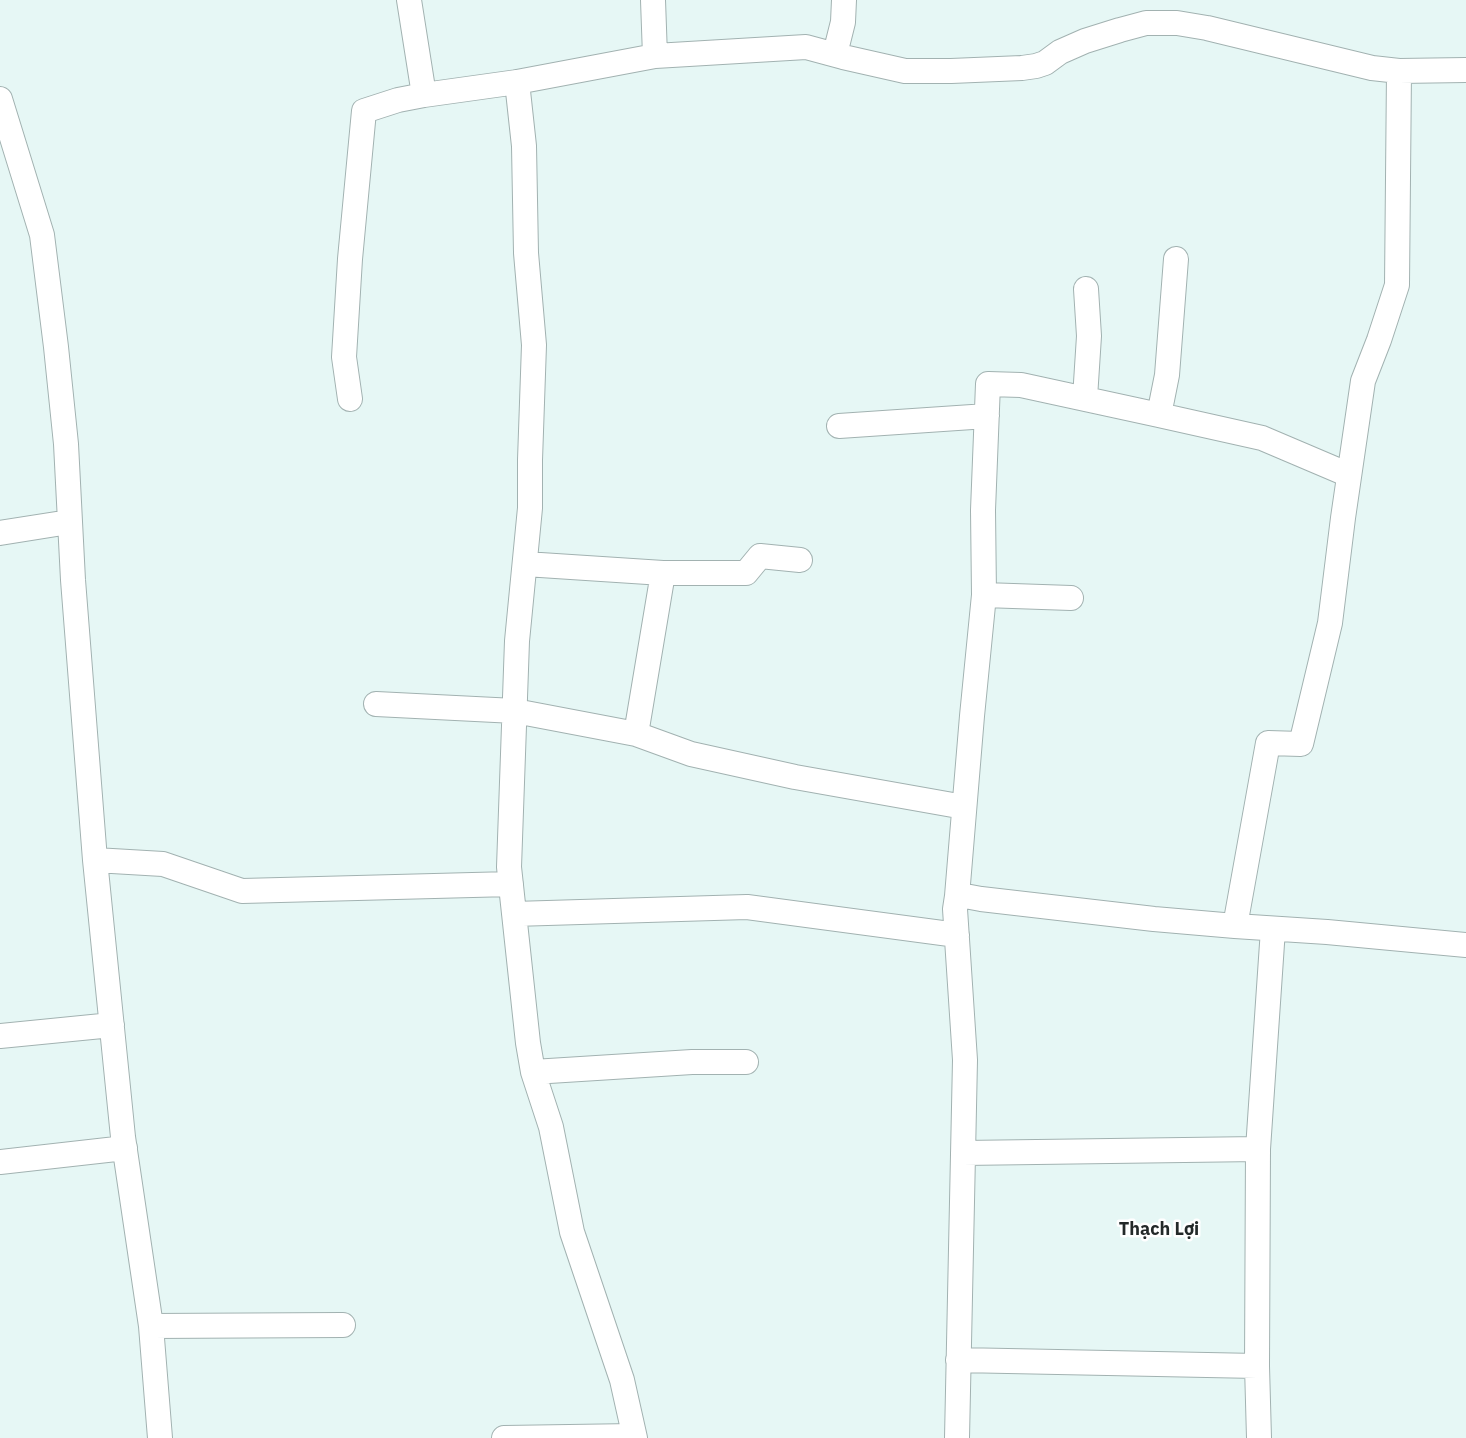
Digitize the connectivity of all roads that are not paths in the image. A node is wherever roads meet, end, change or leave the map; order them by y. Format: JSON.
{"nodes":[{"id":1,"x":408,"y":0,"type":"edge"},
{"id":2,"x":653,"y":0,"type":"edge"},
{"id":3,"x":844,"y":0,"type":"edge"},
{"id":4,"x":835,"y":54,"type":"junction"},
{"id":5,"x":655,"y":56,"type":"junction"},
{"id":6,"x":1466,"y":70,"type":"edge"},
{"id":7,"x":1399,"y":71,"type":"junction"},
{"id":8,"x":517,"y":82,"type":"junction"},
{"id":9,"x":424,"y":95,"type":"junction"},
{"id":10,"x":0,"y":99,"type":"edge"},
{"id":11,"x":1176,"y":259,"type":"dead end"},
{"id":12,"x":1086,"y":289,"type":"dead end"},
{"id":13,"x":1085,"y":398,"type":"junction"},
{"id":14,"x":350,"y":399,"type":"dead end"},
{"id":15,"x":1159,"y":415,"type":"junction"},
{"id":16,"x":987,"y":416,"type":"junction"},
{"id":17,"x":839,"y":426,"type":"dead end"},
{"id":18,"x":1349,"y":475,"type":"junction"},
{"id":19,"x":69,"y":522,"type":"junction"},
{"id":20,"x":0,"y":533,"type":"edge"},
{"id":21,"x":800,"y":560,"type":"dead end"},
{"id":22,"x":525,"y":564,"type":"junction"},
{"id":23,"x":663,"y":573,"type":"junction"},
{"id":24,"x":984,"y":595,"type":"junction"},
{"id":25,"x":1071,"y":598,"type":"dead end"},
{"id":26,"x":376,"y":704,"type":"dead end"},
{"id":27,"x":515,"y":711,"type":"junction"},
{"id":28,"x":636,"y":734,"type":"junction"},
{"id":29,"x":964,"y":807,"type":"junction"},
{"id":30,"x":95,"y":860,"type":"junction"},
{"id":31,"x":511,"y":884,"type":"junction"},
{"id":32,"x":957,"y":896,"type":"junction"},
{"id":33,"x":514,"y":914,"type":"junction"},
{"id":34,"x":1235,"y":926,"type":"junction"},
{"id":35,"x":1273,"y":929,"type":"junction"},
{"id":36,"x":957,"y":934,"type":"junction"},
{"id":37,"x":1466,"y":945,"type":"edge"},
{"id":38,"x":112,"y":1025,"type":"junction"},
{"id":39,"x":0,"y":1036,"type":"edge"},
{"id":40,"x":746,"y":1062,"type":"dead end"},
{"id":41,"x":533,"y":1072,"type":"junction"},
{"id":42,"x":125,"y":1148,"type":"junction"},
{"id":43,"x":1258,"y":1149,"type":"junction"},
{"id":44,"x":963,"y":1153,"type":"junction"},
{"id":45,"x":0,"y":1162,"type":"edge"},
{"id":46,"x":343,"y":1325,"type":"dead end"},
{"id":47,"x":151,"y":1326,"type":"junction"},
{"id":48,"x":958,"y":1360,"type":"junction"},
{"id":49,"x":1257,"y":1366,"type":"junction"},
{"id":50,"x":634,"y":1437,"type":"edge"},
{"id":51,"x":160,"y":1438,"type":"edge"},
{"id":52,"x":504,"y":1438,"type":"edge"},
{"id":53,"x":957,"y":1438,"type":"edge"},
{"id":54,"x":1259,"y":1438,"type":"edge"}],
"edges":[{"from":1,"to":9,"type":"street"},
{"from":2,"to":5,"type":"street"},
{"from":3,"to":4,"type":"street"},
{"from":4,"to":5,"type":"street"},
{"from":4,"to":7,"type":"street"},
{"from":5,"to":8,"type":"street"},
{"from":6,"to":7,"type":"street"},
{"from":7,"to":18,"type":"street"},
{"from":8,"to":9,"type":"street"},
{"from":8,"to":22,"type":"street"},
{"from":9,"to":14,"type":"street"},
{"from":10,"to":19,"type":"street"},
{"from":11,"to":15,"type":"street"},
{"from":12,"to":13,"type":"street"},
{"from":13,"to":15,"type":"street"},
{"from":13,"to":16,"type":"street"},
{"from":15,"to":18,"type":"street"},
{"from":16,"to":17,"type":"street"},
{"from":16,"to":24,"type":"street"},
{"from":18,"to":34,"type":"street"},
{"from":19,"to":20,"type":"street"},
{"from":19,"to":30,"type":"street"},
{"from":21,"to":23,"type":"street"},
{"from":22,"to":23,"type":"street"},
{"from":22,"to":27,"type":"street"},
{"from":23,"to":28,"type":"street"},
{"from":24,"to":25,"type":"street"},
{"from":24,"to":29,"type":"street"},
{"from":26,"to":27,"type":"street"},
{"from":27,"to":28,"type":"street"},
{"from":27,"to":31,"type":"street"},
{"from":28,"to":29,"type":"street"},
{"from":29,"to":32,"type":"street"},
{"from":30,"to":31,"type":"street"},
{"from":30,"to":38,"type":"street"},
{"from":31,"to":33,"type":"street"},
{"from":32,"to":34,"type":"street"},
{"from":32,"to":36,"type":"street"},
{"from":33,"to":36,"type":"street"},
{"from":33,"to":41,"type":"street"},
{"from":34,"to":35,"type":"street"},
{"from":35,"to":37,"type":"street"},
{"from":35,"to":43,"type":"street"},
{"from":36,"to":44,"type":"street"},
{"from":38,"to":39,"type":"street"},
{"from":38,"to":42,"type":"street"},
{"from":40,"to":41,"type":"street"},
{"from":41,"to":50,"type":"street"},
{"from":42,"to":45,"type":"street"},
{"from":42,"to":47,"type":"street"},
{"from":43,"to":44,"type":"street"},
{"from":43,"to":49,"type":"street"},
{"from":44,"to":48,"type":"street"},
{"from":46,"to":47,"type":"street"},
{"from":47,"to":51,"type":"street"},
{"from":48,"to":49,"type":"street"},
{"from":48,"to":53,"type":"street"},
{"from":49,"to":54,"type":"street"},
{"from":50,"to":52,"type":"street"}]}
